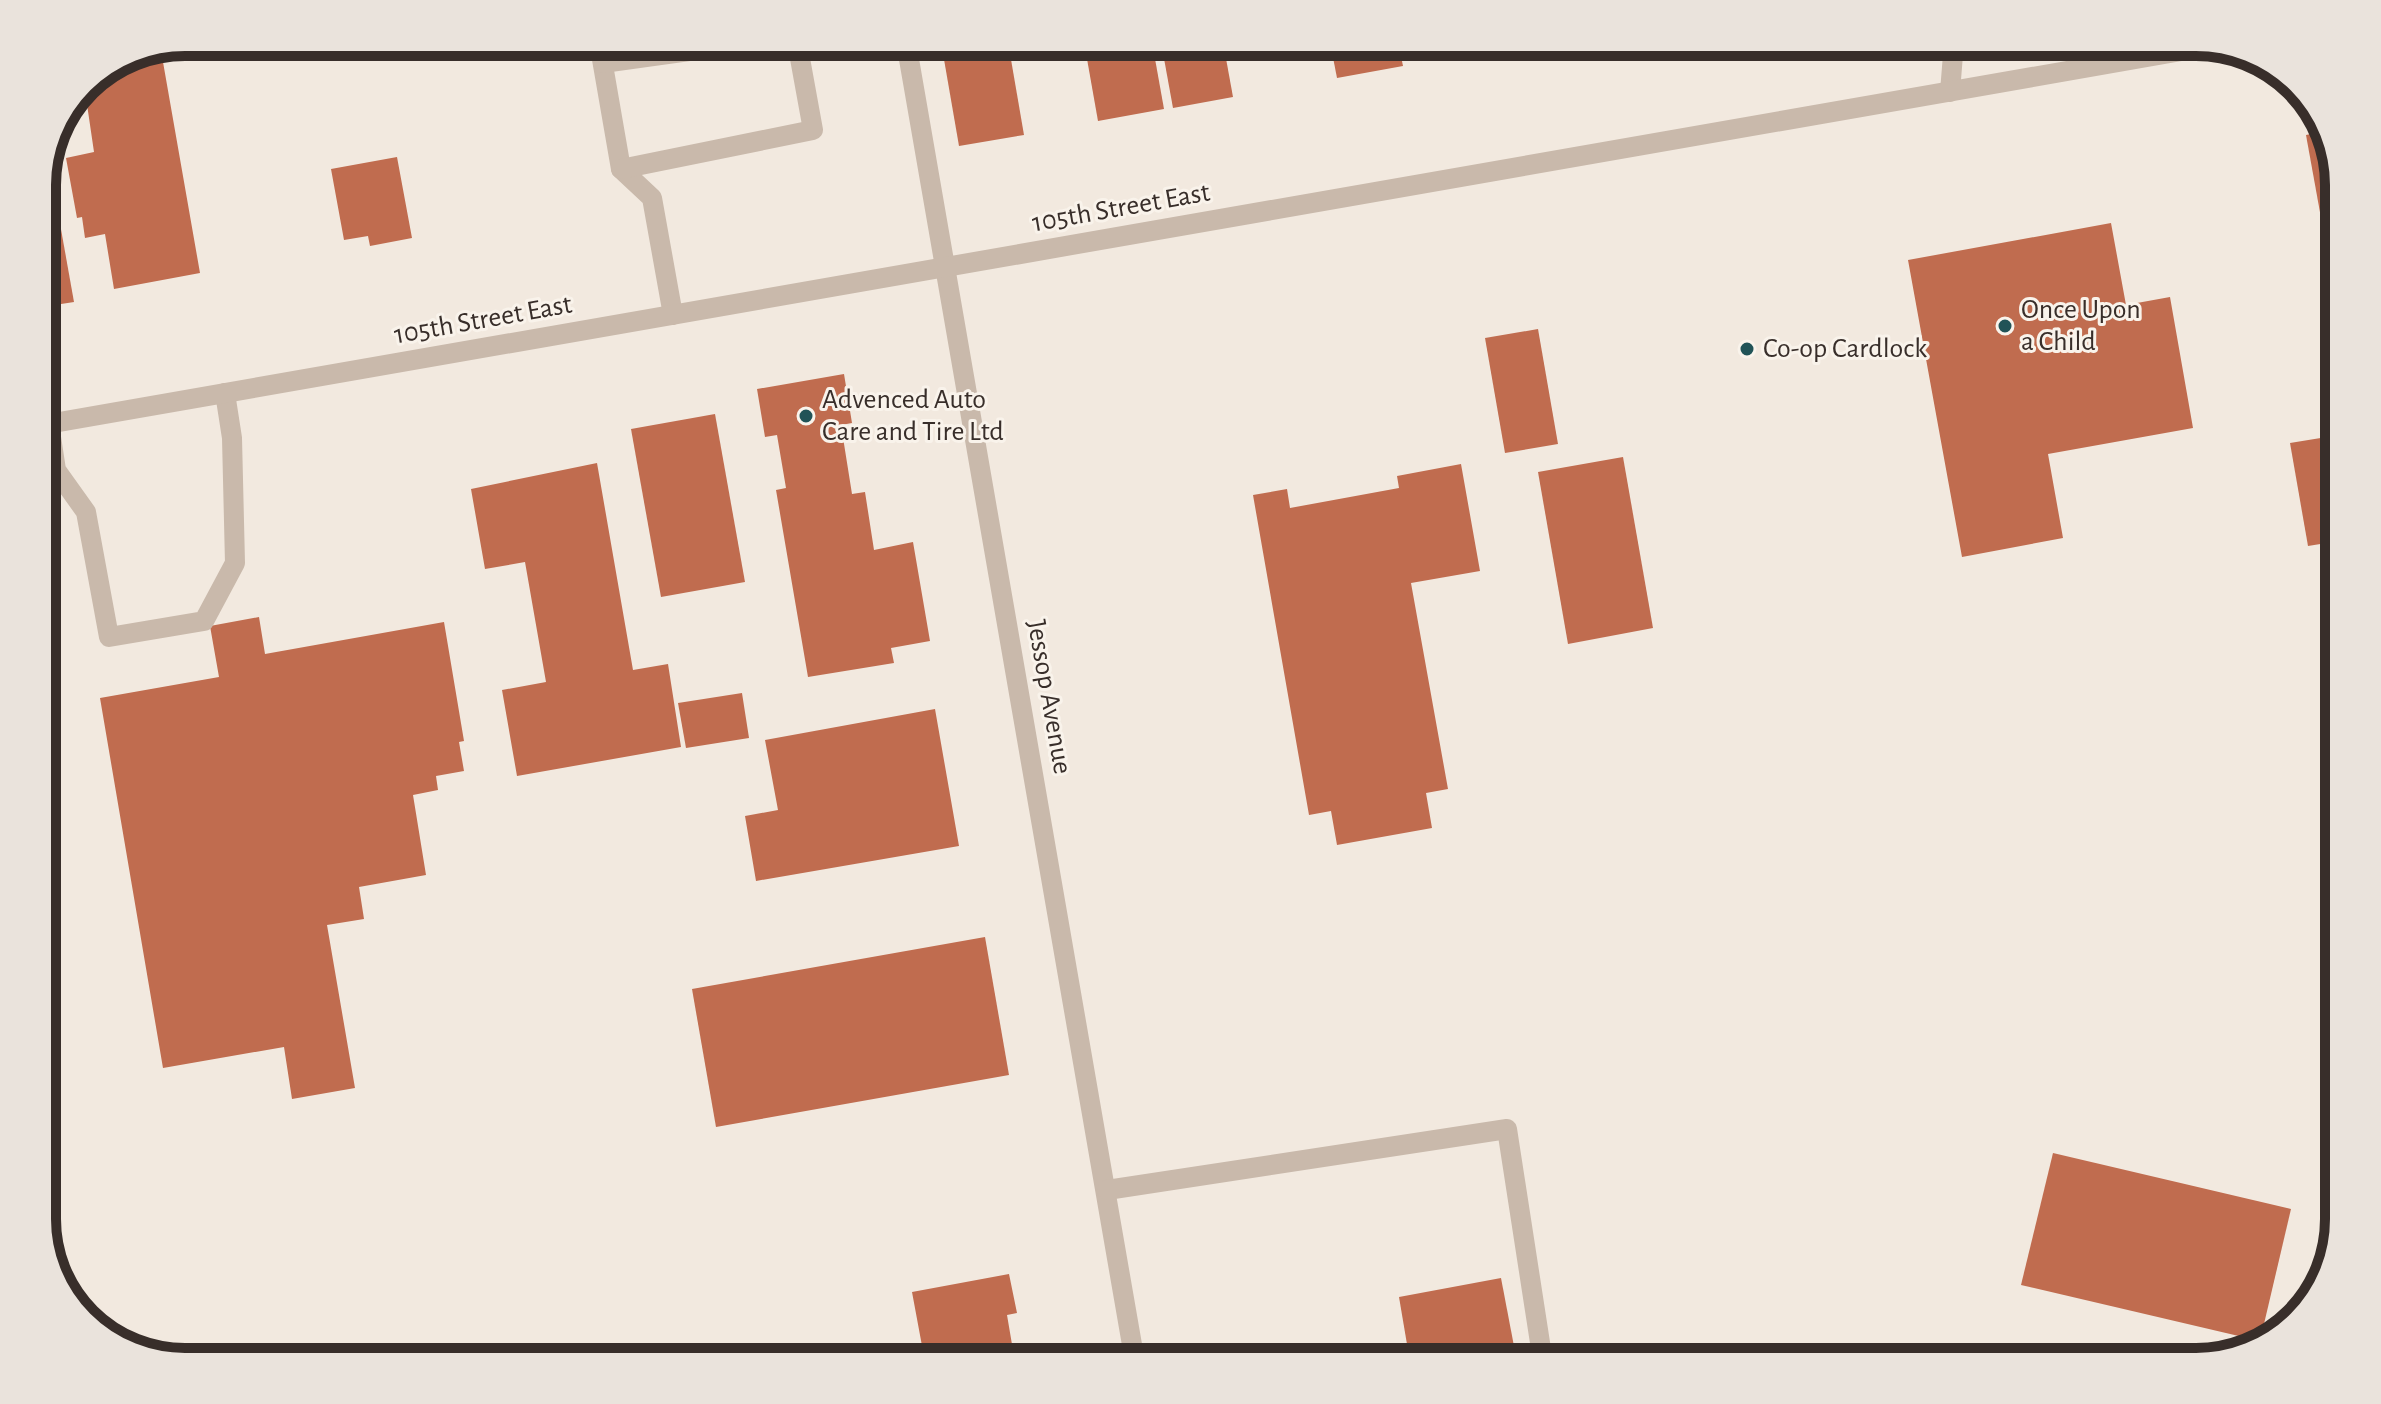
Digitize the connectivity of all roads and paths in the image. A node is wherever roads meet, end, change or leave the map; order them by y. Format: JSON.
{"nodes":[{"id":1,"x":602,"y":56,"type":"edge"},
{"id":2,"x":800,"y":56,"type":"edge"},
{"id":3,"x":908,"y":56,"type":"edge"},
{"id":4,"x":1953,"y":56,"type":"edge"},
{"id":5,"x":2153,"y":56,"type":"edge"},
{"id":6,"x":1950,"y":92,"type":"junction"},
{"id":7,"x":621,"y":169,"type":"junction"},
{"id":8,"x":945,"y":268,"type":"junction"},
{"id":9,"x":673,"y":315,"type":"junction"},
{"id":10,"x":225,"y":393,"type":"junction"},
{"id":11,"x":56,"y":422,"type":"edge"},
{"id":12,"x":56,"y":470,"type":"edge"},
{"id":13,"x":1107,"y":1190,"type":"junction"},
{"id":14,"x":1133,"y":1348,"type":"edge"},
{"id":15,"x":1541,"y":1348,"type":"edge"}],
"edges":[{"from":1,"to":7,"type":"street"},
{"from":2,"to":7,"type":"street"},
{"from":3,"to":8,"type":"street","name":"Jessop Avenue"},
{"from":4,"to":6,"type":"street"},
{"from":5,"to":6,"type":"street","name":"105th Street East"},
{"from":6,"to":8,"type":"street","name":"105th Street East"},
{"from":7,"to":9,"type":"street"},
{"from":8,"to":9,"type":"street","name":"105th Street East"},
{"from":8,"to":13,"type":"street","name":"Jessop Avenue"},
{"from":9,"to":10,"type":"street","name":"105th Street East"},
{"from":10,"to":11,"type":"street","name":"105th Street East"},
{"from":10,"to":12,"type":"street"},
{"from":13,"to":14,"type":"street","name":"Jessop Avenue"},
{"from":13,"to":15,"type":"street"}]}
